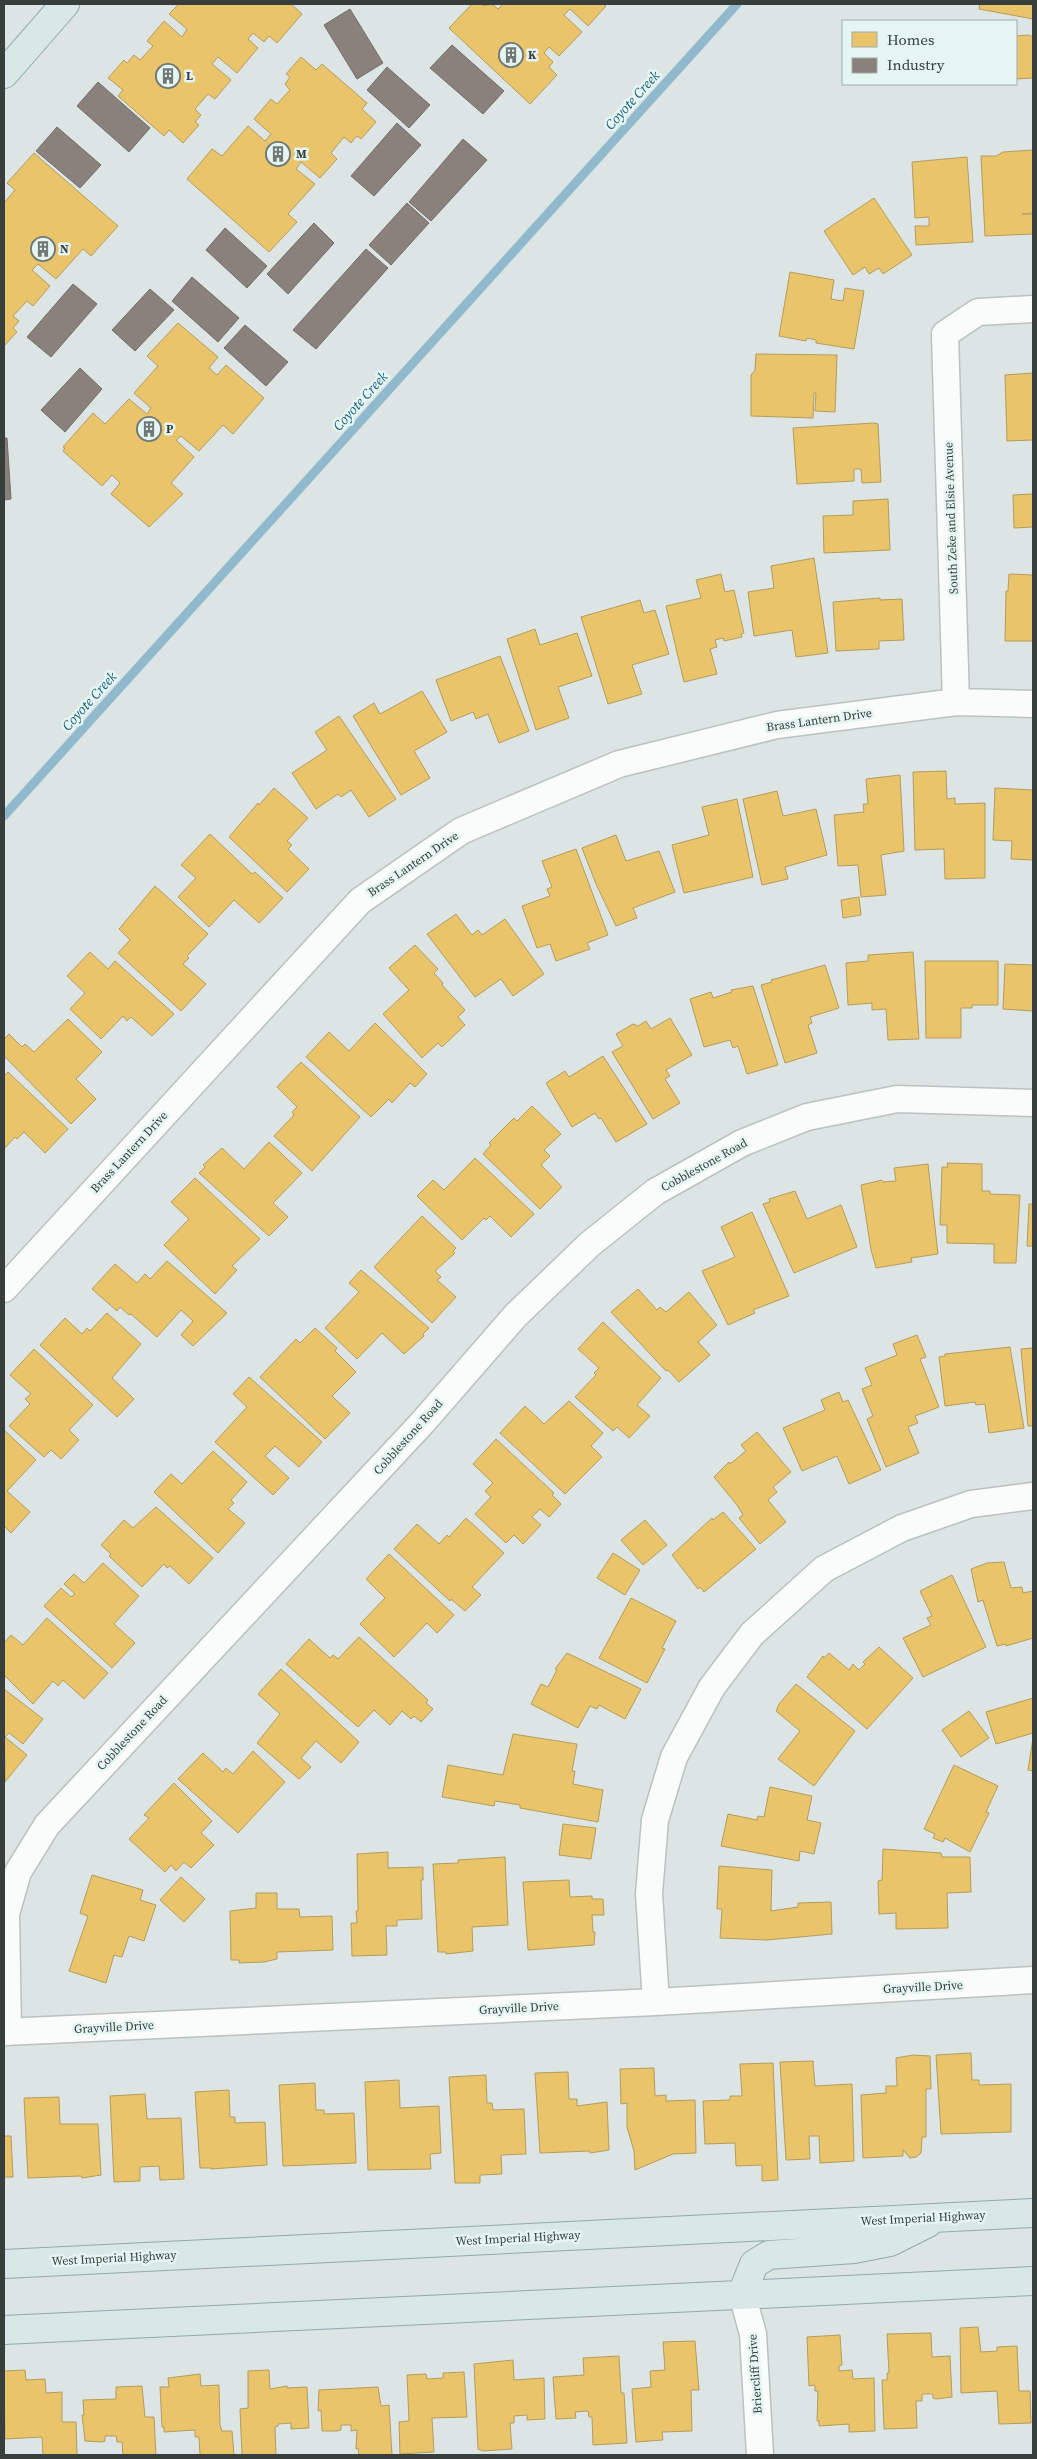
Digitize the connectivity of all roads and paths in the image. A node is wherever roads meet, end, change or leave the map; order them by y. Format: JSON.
{"nodes":[{"id":1,"x":65,"y":4,"type":"edge"},
{"id":2,"x":4,"y":74,"type":"edge"},
{"id":3,"x":1033,"y":308,"type":"edge"},
{"id":4,"x":956,"y":702,"type":"junction"},
{"id":5,"x":1033,"y":704,"type":"edge"},
{"id":6,"x":1033,"y":1103,"type":"edge"},
{"id":7,"x":4,"y":1289,"type":"edge"},
{"id":8,"x":1033,"y":1496,"type":"edge"},
{"id":9,"x":1033,"y":1980,"type":"edge"},
{"id":10,"x":656,"y":2002,"type":"junction"},
{"id":11,"x":6,"y":2032,"type":"edge"},
{"id":12,"x":1033,"y":2213,"type":"edge"},
{"id":13,"x":938,"y":2218,"type":"junction"},
{"id":14,"x":4,"y":2264,"type":"edge"},
{"id":15,"x":1033,"y":2281,"type":"edge"},
{"id":16,"x":742,"y":2294,"type":"junction"},
{"id":17,"x":4,"y":2330,"type":"edge"},
{"id":18,"x":760,"y":2455,"type":"edge"}],
"edges":[{"from":1,"to":2,"type":"main road"},
{"from":3,"to":4,"type":"street","name":"South Zeke and Elsie Avenue"},
{"from":4,"to":5,"type":"street","name":"Brass Lantern Drive"},
{"from":4,"to":7,"type":"street","name":"Brass Lantern Drive"},
{"from":6,"to":11,"type":"street","name":"Cobblestone Road"},
{"from":8,"to":10,"type":"street"},
{"from":9,"to":10,"type":"street","name":"Grayville Drive"},
{"from":10,"to":11,"type":"street","name":"Grayville Drive"},
{"from":12,"to":13,"type":"main road","name":"West Imperial Highway"},
{"from":13,"to":14,"type":"main road","name":"West Imperial Highway"},
{"from":13,"to":16,"type":"main road"},
{"from":15,"to":16,"type":"main road"},
{"from":16,"to":17,"type":"main road"},
{"from":16,"to":18,"type":"street","name":"Briercliff Drive"}]}
